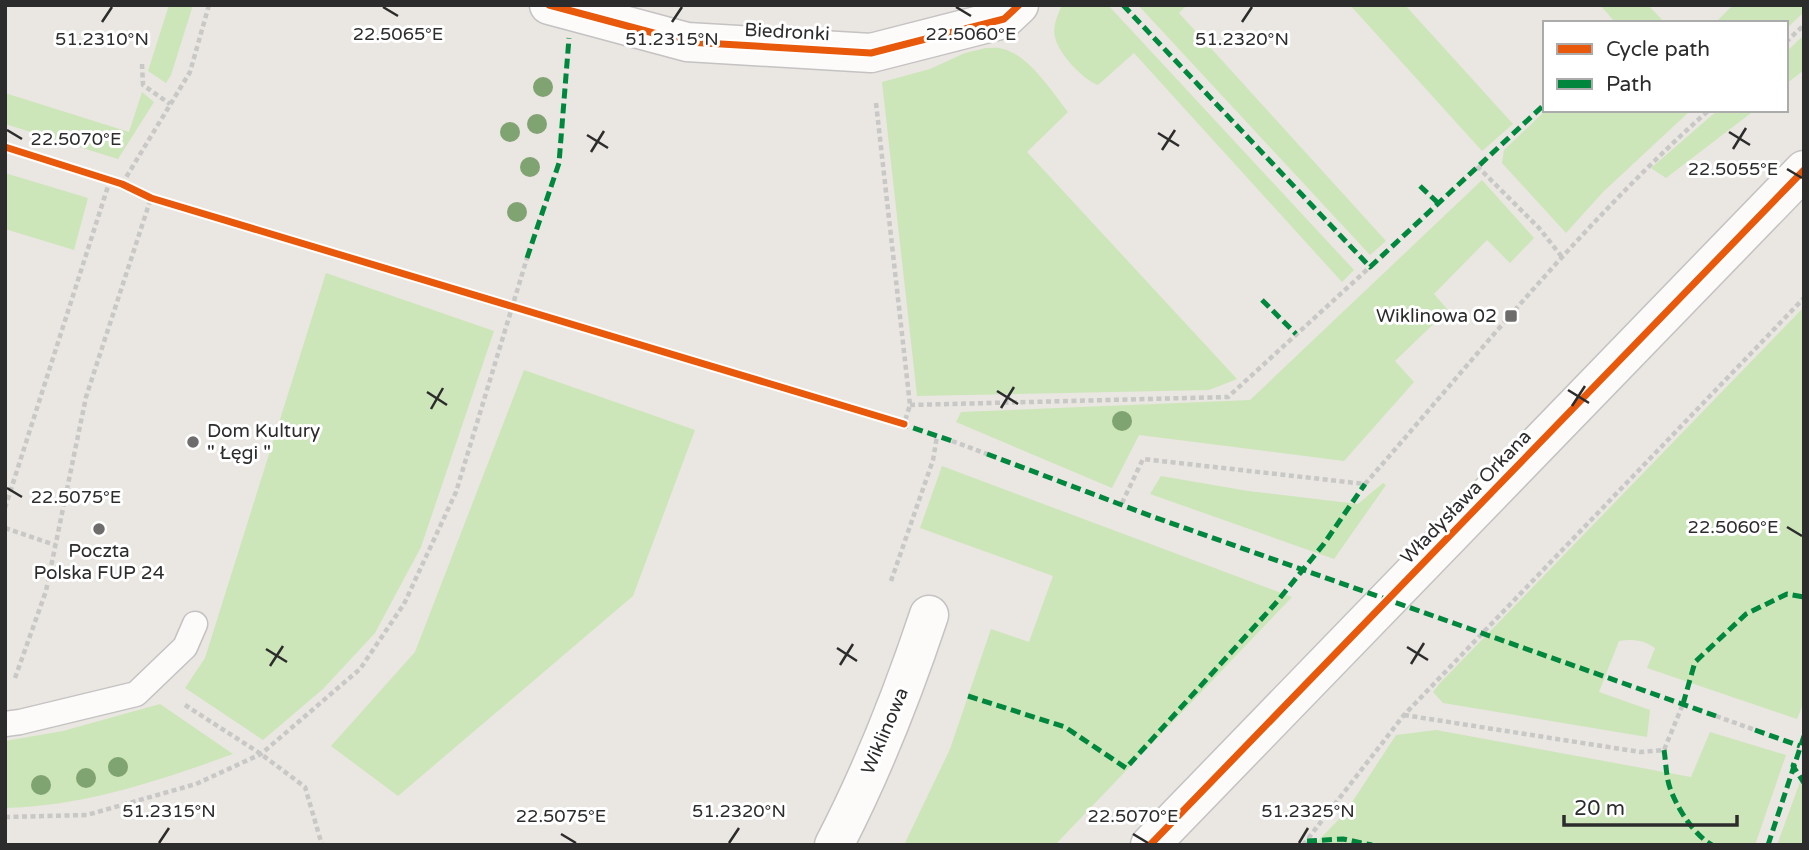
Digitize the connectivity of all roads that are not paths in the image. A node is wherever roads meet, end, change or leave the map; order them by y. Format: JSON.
{"nodes":[{"id":1,"x":549,"y":5,"type":"edge"},
{"id":2,"x":1019,"y":5,"type":"edge"},
{"id":3,"x":1804,"y":170,"type":"edge"},
{"id":4,"x":929,"y":615,"type":"dead end"},
{"id":5,"x":195,"y":624,"type":"dead end"},
{"id":6,"x":13,"y":723,"type":"edge"},
{"id":7,"x":834,"y":845,"type":"edge"},
{"id":8,"x":1150,"y":845,"type":"edge"}],
"edges":[{"from":1,"to":2,"type":"street","name":"Biedronki"},
{"from":3,"to":8,"type":"street","name":"Władysława Orkana"},
{"from":4,"to":7,"type":"street","name":"Wiklinowa"},
{"from":5,"to":6,"type":"lane"}]}
